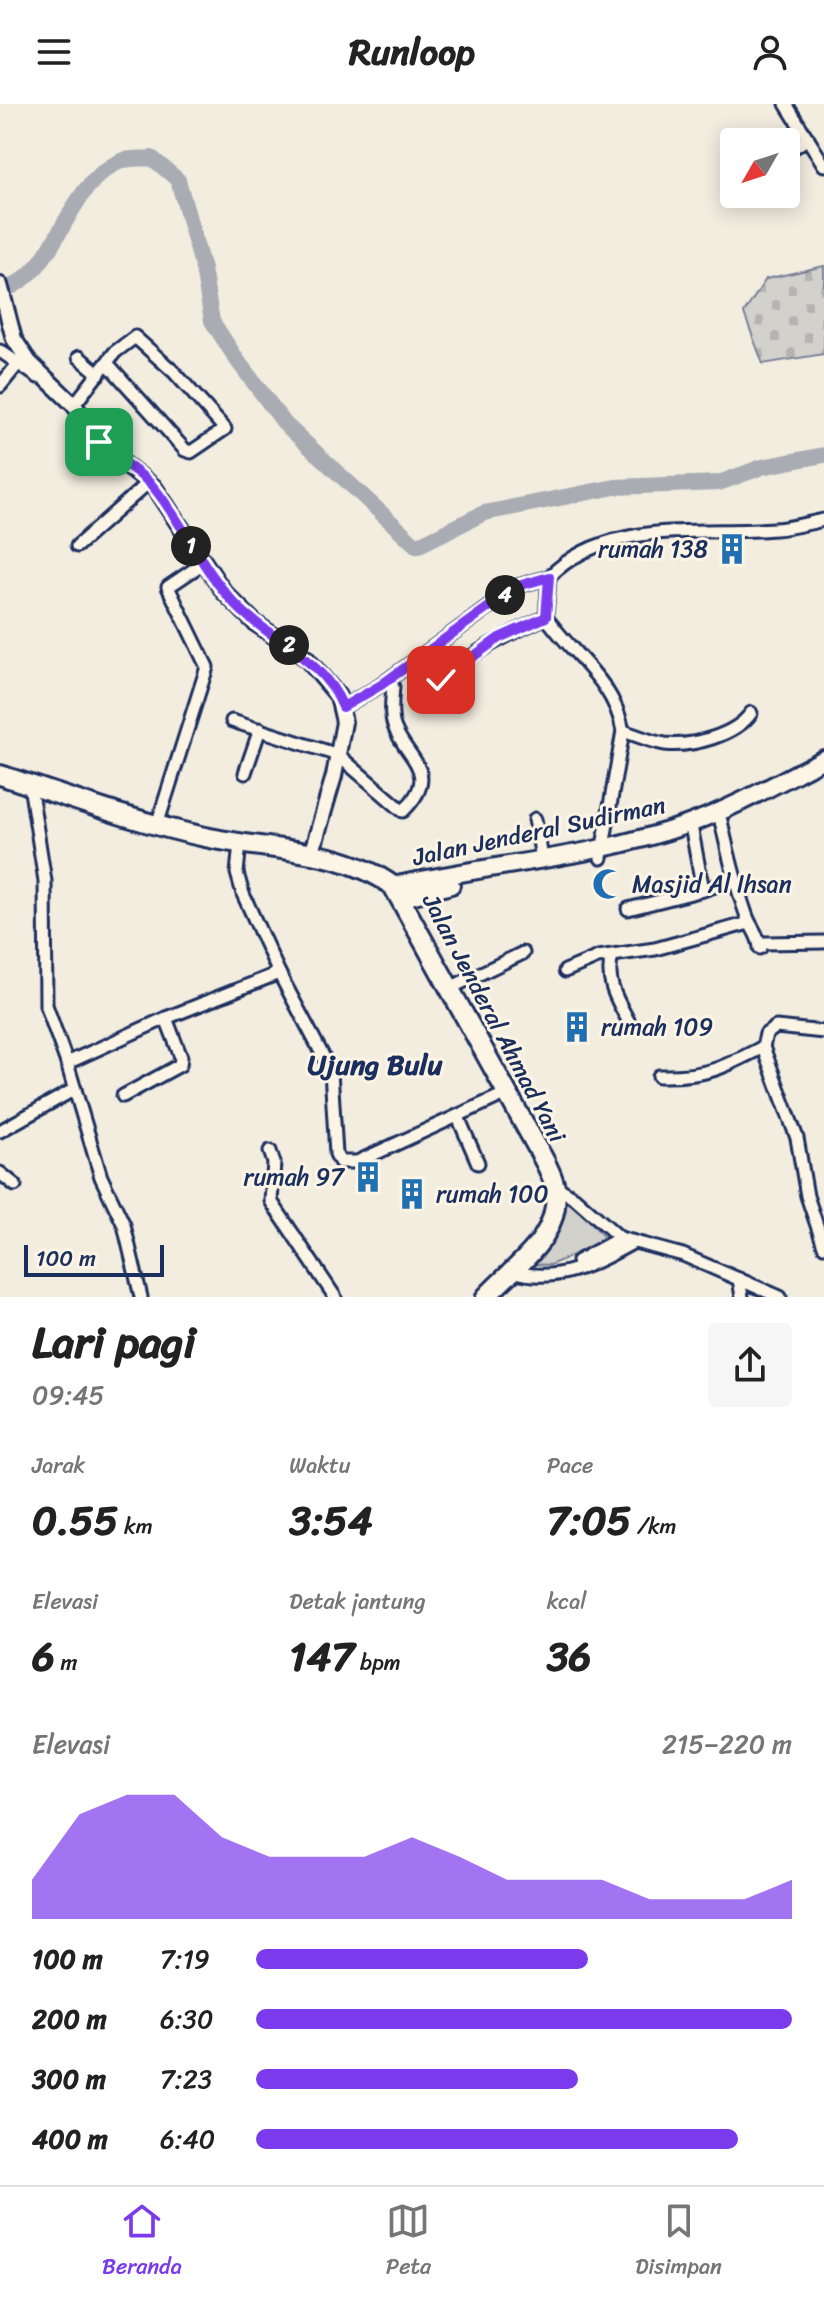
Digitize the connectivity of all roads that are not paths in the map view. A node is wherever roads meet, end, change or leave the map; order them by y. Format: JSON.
{"nodes":[{"id":1,"x":786,"y":104,"type":"edge"},
{"id":2,"x":808,"y":138,"type":"junction"},
{"id":3,"x":824,"y":138,"type":"edge"},
{"id":4,"x":800,"y":143,"type":"edge"},
{"id":5,"x":816,"y":150,"type":"junction"},
{"id":6,"x":824,"y":165,"type":"edge"},
{"id":7,"x":0,"y":285,"type":"edge"},
{"id":8,"x":0,"y":351,"type":"edge"},
{"id":9,"x":79,"y":357,"type":"dead end"},
{"id":10,"x":107,"y":363,"type":"junction"},
{"id":11,"x":18,"y":364,"type":"junction"},
{"id":12,"x":99,"y":374,"type":"junction"},
{"id":13,"x":0,"y":386,"type":"edge"},
{"id":14,"x":55,"y":389,"type":"junction"},
{"id":15,"x":74,"y":405,"type":"junction"},
{"id":16,"x":149,"y":482,"type":"junction"},
{"id":17,"x":824,"y":520,"type":"edge"},
{"id":18,"x":77,"y":546,"type":"dead end"},
{"id":19,"x":202,"y":564,"type":"junction"},
{"id":20,"x":549,"y":577,"type":"junction"},
{"id":21,"x":546,"y":617,"type":"junction"},
{"id":22,"x":386,"y":682,"type":"junction"},
{"id":23,"x":428,"y":695,"type":"dead end"},
{"id":24,"x":343,"y":707,"type":"junction"},
{"id":25,"x":751,"y":713,"type":"dead end"},
{"id":26,"x":232,"y":721,"type":"dead end"},
{"id":27,"x":260,"y":729,"type":"junction"},
{"id":28,"x":623,"y":731,"type":"junction"},
{"id":29,"x":338,"y":755,"type":"junction"},
{"id":30,"x":824,"y":759,"type":"edge"},
{"id":31,"x":824,"y":769,"type":"edge"},
{"id":32,"x":245,"y":773,"type":"dead end"},
{"id":33,"x":0,"y":775,"type":"edge"},
{"id":34,"x":30,"y":785,"type":"junction"},
{"id":35,"x":535,"y":819,"type":"dead end"},
{"id":36,"x":721,"y":821,"type":"junction"},
{"id":37,"x":157,"y":825,"type":"junction"},
{"id":38,"x":692,"y":831,"type":"junction"},
{"id":39,"x":663,"y":837,"type":"junction"},
{"id":40,"x":240,"y":843,"type":"junction"},
{"id":41,"x":601,"y":852,"type":"junction"},
{"id":42,"x":311,"y":855,"type":"junction"},
{"id":43,"x":542,"y":858,"type":"junction"},
{"id":44,"x":734,"y":880,"type":"junction"},
{"id":45,"x":703,"y":890,"type":"junction"},
{"id":46,"x":398,"y":892,"type":"junction"},
{"id":47,"x":628,"y":909,"type":"dead end"},
{"id":48,"x":749,"y":923,"type":"junction"},
{"id":49,"x":824,"y":942,"type":"edge"},
{"id":50,"x":523,"y":953,"type":"dead end"},
{"id":51,"x":612,"y":956,"type":"junction"},
{"id":52,"x":565,"y":971,"type":"dead end"},
{"id":53,"x":279,"y":973,"type":"junction"},
{"id":54,"x":450,"y":988,"type":"junction"},
{"id":55,"x":166,"y":1018,"type":"junction"},
{"id":56,"x":632,"y":1028,"type":"dead end"},
{"id":57,"x":824,"y":1032,"type":"edge"},
{"id":58,"x":763,"y":1047,"type":"junction"},
{"id":59,"x":67,"y":1063,"type":"junction"},
{"id":60,"x":659,"y":1076,"type":"dead end"},
{"id":61,"x":75,"y":1089,"type":"junction"},
{"id":62,"x":507,"y":1093,"type":"junction"},
{"id":63,"x":123,"y":1096,"type":"dead end"},
{"id":64,"x":458,"y":1117,"type":"junction"},
{"id":65,"x":0,"y":1131,"type":"edge"},
{"id":66,"x":270,"y":1151,"type":"dead end"},
{"id":67,"x":478,"y":1163,"type":"dead end"},
{"id":68,"x":0,"y":1173,"type":"edge"},
{"id":69,"x":15,"y":1185,"type":"dead end"},
{"id":70,"x":555,"y":1186,"type":"junction"},
{"id":71,"x":620,"y":1238,"type":"junction"},
{"id":72,"x":634,"y":1242,"type":"junction"},
{"id":73,"x":824,"y":1246,"type":"edge"},
{"id":74,"x":512,"y":1272,"type":"junction"},
{"id":75,"x":739,"y":1279,"type":"junction"},
{"id":76,"x":141,"y":1297,"type":"edge"},
{"id":77,"x":335,"y":1297,"type":"edge"},
{"id":78,"x":474,"y":1297,"type":"edge"},
{"id":79,"x":486,"y":1297,"type":"edge"},
{"id":80,"x":742,"y":1297,"type":"edge"},
{"id":81,"x":780,"y":1297,"type":"edge"}],
"edges":[{"from":1,"to":2,"type":"street"},
{"from":2,"to":4,"type":"street"},
{"from":2,"to":5,"type":"street"},
{"from":3,"to":5,"type":"street"},
{"from":5,"to":6,"type":"street"},
{"from":7,"to":14,"type":"street"},
{"from":8,"to":11,"type":"street"},
{"from":9,"to":12,"type":"street"},
{"from":10,"to":10,"type":"street"},
{"from":10,"to":12,"type":"street"},
{"from":11,"to":13,"type":"street"},
{"from":11,"to":14,"type":"street"},
{"from":12,"to":15,"type":"street"},
{"from":14,"to":15,"type":"street"},
{"from":15,"to":16,"type":"street"},
{"from":16,"to":18,"type":"street"},
{"from":16,"to":19,"type":"street"},
{"from":17,"to":20,"type":"street"},
{"from":19,"to":24,"type":"street"},
{"from":19,"to":37,"type":"street"},
{"from":20,"to":21,"type":"street"},
{"from":20,"to":22,"type":"street"},
{"from":21,"to":23,"type":"street"},
{"from":21,"to":28,"type":"street"},
{"from":22,"to":24,"type":"street"},
{"from":22,"to":29,"type":"street"},
{"from":24,"to":29,"type":"street"},
{"from":25,"to":28,"type":"street"},
{"from":26,"to":27,"type":"street"},
{"from":27,"to":29,"type":"street"},
{"from":27,"to":32,"type":"street"},
{"from":28,"to":41,"type":"street"},
{"from":29,"to":42,"type":"street"},
{"from":30,"to":39,"type":"main road","name":"Jalan Jenderal Sudirman"},
{"from":31,"to":36,"type":"main road","name":"Jalan Jenderal Sudirman"},
{"from":33,"to":34,"type":"highway","name":"Jalan Jenderal Ahmad Yani"},
{"from":34,"to":37,"type":"highway","name":"Jalan Jenderal Ahmad Yani"},
{"from":34,"to":59,"type":"street"},
{"from":35,"to":43,"type":"street"},
{"from":36,"to":38,"type":"main road","name":"Jalan Jenderal Sudirman"},
{"from":36,"to":44,"type":"street"},
{"from":37,"to":40,"type":"highway","name":"Jalan Jenderal Ahmad Yani"},
{"from":38,"to":39,"type":"main road","name":"Jalan Jenderal Sudirman"},
{"from":38,"to":45,"type":"street"},
{"from":39,"to":41,"type":"main road","name":"Jalan Jenderal Sudirman"},
{"from":40,"to":42,"type":"highway","name":"Jalan Jenderal Ahmad Yani"},
{"from":40,"to":53,"type":"street"},
{"from":41,"to":43,"type":"main road","name":"Jalan Jenderal Sudirman"},
{"from":41,"to":46,"type":"main road","name":"Jalan Jenderal Sudirman"},
{"from":42,"to":46,"type":"highway","name":"Jalan Jenderal Ahmad Yani"},
{"from":43,"to":46,"type":"main road","name":"Jalan Jenderal Sudirman"},
{"from":44,"to":45,"type":"street"},
{"from":44,"to":48,"type":"street"},
{"from":45,"to":47,"type":"street"},
{"from":46,"to":54,"type":"highway","name":"Jalan Jenderal Ahmad Yani"},
{"from":48,"to":49,"type":"street"},
{"from":48,"to":51,"type":"street"},
{"from":50,"to":54,"type":"street"},
{"from":51,"to":52,"type":"street"},
{"from":51,"to":56,"type":"street"},
{"from":53,"to":55,"type":"street"},
{"from":53,"to":64,"type":"street"},
{"from":54,"to":62,"type":"highway","name":"Jalan Jenderal Ahmad Yani"},
{"from":55,"to":59,"type":"street"},
{"from":55,"to":63,"type":"street"},
{"from":57,"to":58,"type":"street"},
{"from":58,"to":60,"type":"street"},
{"from":58,"to":73,"type":"street"},
{"from":59,"to":61,"type":"street"},
{"from":61,"to":65,"type":"street"},
{"from":61,"to":76,"type":"street"},
{"from":62,"to":64,"type":"street"},
{"from":62,"to":70,"type":"highway","name":"Jalan Jenderal Ahmad Yani"},
{"from":64,"to":67,"type":"street"},
{"from":66,"to":77,"type":"street"},
{"from":68,"to":69,"type":"street"},
{"from":70,"to":71,"type":"street"},
{"from":70,"to":74,"type":"highway"},
{"from":71,"to":72,"type":"street"},
{"from":71,"to":74,"type":"street"},
{"from":72,"to":74,"type":"street"},
{"from":72,"to":75,"type":"street"},
{"from":74,"to":78,"type":"highway"},
{"from":74,"to":79,"type":"highway"},
{"from":75,"to":80,"type":"street"},
{"from":75,"to":81,"type":"street"}]}
